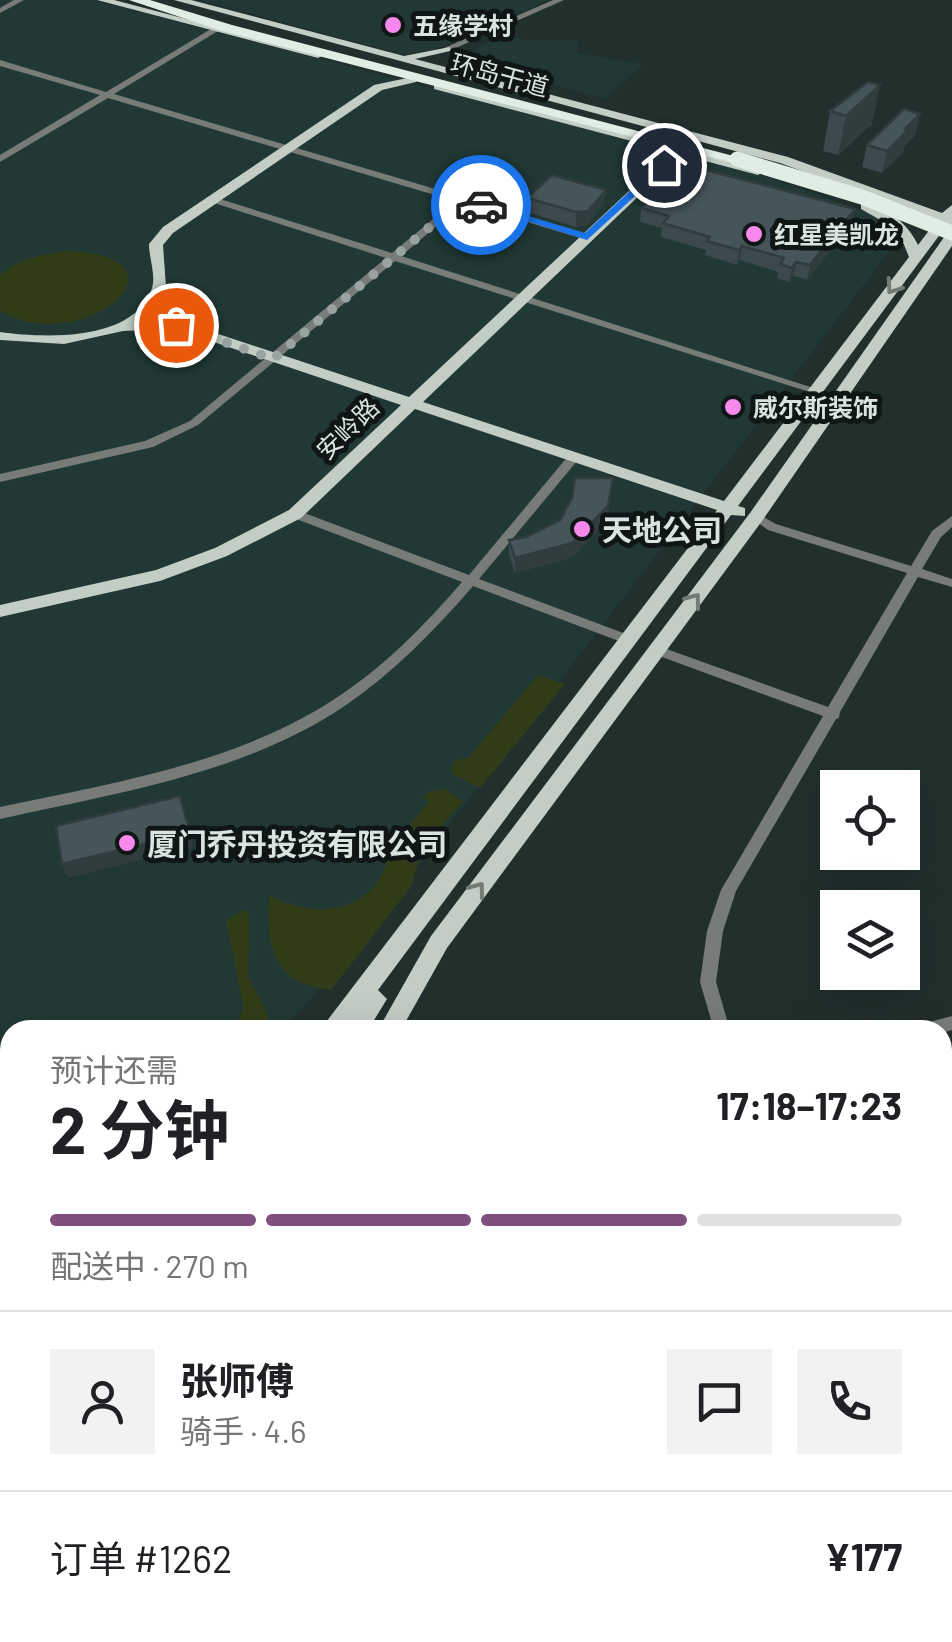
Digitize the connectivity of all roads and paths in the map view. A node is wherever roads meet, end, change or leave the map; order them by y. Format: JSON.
{"nodes":[{"id":1,"x":20,"y":0,"type":"edge"},
{"id":2,"x":102,"y":0,"type":"edge"},
{"id":3,"x":118,"y":0,"type":"edge"},
{"id":4,"x":136,"y":0,"type":"edge"},
{"id":5,"x":167,"y":0,"type":"edge"},
{"id":6,"x":179,"y":0,"type":"edge"},
{"id":7,"x":560,"y":0,"type":"edge"},
{"id":8,"x":0,"y":10,"type":"edge"},
{"id":9,"x":279,"y":28,"type":"junction"},
{"id":10,"x":214,"y":31,"type":"junction"},
{"id":11,"x":257,"y":36,"type":"junction"},
{"id":12,"x":310,"y":43,"type":"junction"},
{"id":13,"x":276,"y":45,"type":"junction"},
{"id":14,"x":446,"y":49,"type":"junction"},
{"id":15,"x":400,"y":57,"type":"junction"},
{"id":16,"x":354,"y":60,"type":"junction"},
{"id":17,"x":0,"y":62,"type":"edge"},
{"id":18,"x":447,"y":70,"type":"junction"},
{"id":19,"x":378,"y":71,"type":"junction"},
{"id":20,"x":412,"y":80,"type":"junction"},
{"id":21,"x":378,"y":87,"type":"junction"},
{"id":22,"x":110,"y":94,"type":"junction"},
{"id":23,"x":658,"y":145,"type":"junction"},
{"id":24,"x":291,"y":148,"type":"junction"},
{"id":25,"x":693,"y":154,"type":"junction"},
{"id":26,"x":740,"y":157,"type":"junction"},
{"id":27,"x":0,"y":159,"type":"edge"},
{"id":28,"x":664,"y":165,"type":"junction"},
{"id":29,"x":952,"y":195,"type":"edge"},
{"id":30,"x":463,"y":199,"type":"junction"},
{"id":31,"x":214,"y":200,"type":"junction"},
{"id":32,"x":900,"y":200,"type":"junction"},
{"id":33,"x":866,"y":206,"type":"junction"},
{"id":34,"x":949,"y":229,"type":"edge"},
{"id":35,"x":587,"y":237,"type":"junction"},
{"id":36,"x":394,"y":258,"type":"junction"},
{"id":37,"x":952,"y":260,"type":"edge"},
{"id":38,"x":921,"y":264,"type":"junction"},
{"id":39,"x":160,"y":289,"type":"junction"},
{"id":40,"x":521,"y":298,"type":"junction"},
{"id":41,"x":176,"y":325,"type":"junction"},
{"id":42,"x":117,"y":328,"type":"junction"},
{"id":43,"x":0,"y":336,"type":"edge"},
{"id":44,"x":273,"y":359,"type":"junction"},
{"id":45,"x":817,"y":391,"type":"junction"},
{"id":46,"x":407,"y":404,"type":"junction"},
{"id":47,"x":573,"y":458,"type":"junction"},
{"id":48,"x":0,"y":478,"type":"edge"},
{"id":49,"x":729,"y":509,"type":"junction"},
{"id":50,"x":295,"y":514,"type":"junction"},
{"id":51,"x":756,"y":517,"type":"junction"},
{"id":52,"x":952,"y":520,"type":"edge"},
{"id":53,"x":915,"y":571,"type":"junction"},
{"id":54,"x":469,"y":578,"type":"junction"},
{"id":55,"x":952,"y":583,"type":"edge"},
{"id":56,"x":671,"y":587,"type":"junction"},
{"id":57,"x":0,"y":611,"type":"edge"},
{"id":58,"x":629,"y":640,"type":"junction"},
{"id":59,"x":656,"y":650,"type":"junction"},
{"id":60,"x":834,"y":714,"type":"junction"},
{"id":61,"x":0,"y":813,"type":"edge"},
{"id":62,"x":439,"y":942,"type":"junction"},
{"id":63,"x":341,"y":1020,"type":"edge"},
{"id":64,"x":363,"y":1020,"type":"edge"},
{"id":65,"x":376,"y":1020,"type":"edge"},
{"id":66,"x":395,"y":1020,"type":"edge"},
{"id":67,"x":719,"y":1020,"type":"edge"}],
"edges":[{"from":1,"to":8,"type":"street"},
{"from":2,"to":10,"type":"main road"},
{"from":3,"to":13,"type":"highway"},
{"from":4,"to":11,"type":"highway","name":"环岛干道"},
{"from":5,"to":9,"type":"highway","name":"环岛干道"},
{"from":6,"to":15,"type":"main road"},
{"from":7,"to":14,"type":"street"},
{"from":9,"to":11,"type":"highway"},
{"from":9,"to":12,"type":"highway","name":"环岛干道"},
{"from":10,"to":13,"type":"main road"},
{"from":10,"to":22,"type":"street"},
{"from":11,"to":12,"type":"highway","name":"环岛干道"},
{"from":12,"to":16,"type":"highway","name":"环岛干道"},
{"from":12,"to":26,"type":"highway","name":"环岛干道"},
{"from":13,"to":16,"type":"highway"},
{"from":13,"to":19,"type":"main road"},
{"from":14,"to":15,"type":"main road"},
{"from":14,"to":18,"type":"main road"},
{"from":15,"to":18,"type":"main road"},
{"from":16,"to":26,"type":"highway","name":"环岛干道"},
{"from":17,"to":22,"type":"street"},
{"from":18,"to":32,"type":"main road"},
{"from":19,"to":20,"type":"main road"},
{"from":19,"to":21,"type":"main road"},
{"from":20,"to":21,"type":"main road"},
{"from":20,"to":23,"type":"main road"},
{"from":21,"to":24,"type":"main road"},
{"from":22,"to":24,"type":"street"},
{"from":22,"to":27,"type":"street"},
{"from":23,"to":25,"type":"main road"},
{"from":23,"to":28,"type":"main road"},
{"from":24,"to":30,"type":"street"},
{"from":24,"to":31,"type":"main road"},
{"from":25,"to":28,"type":"main road"},
{"from":25,"to":33,"type":"main road"},
{"from":26,"to":34,"type":"highway","bridge":true},
{"from":28,"to":35,"type":"main road","name":"安岭路"},
{"from":29,"to":32,"type":"main road"},
{"from":30,"to":35,"type":"street"},
{"from":30,"to":36,"type":"street"},
{"from":31,"to":36,"type":"street"},
{"from":31,"to":39,"type":"main road"},
{"from":32,"to":34,"type":"main road"},
{"from":33,"to":34,"type":"main road"},
{"from":33,"to":38,"type":"main road"},
{"from":34,"to":38,"type":"main road"},
{"from":35,"to":40,"type":"main road","name":"安岭路"},
{"from":36,"to":40,"type":"street"},
{"from":36,"to":44,"type":"street"},
{"from":37,"to":38,"type":"main road"},
{"from":38,"to":45,"type":"main road","one_way":true},
{"from":38,"to":51,"type":"main road"},
{"from":39,"to":41,"type":"main road"},
{"from":39,"to":42,"type":"main road"},
{"from":40,"to":45,"type":"street"},
{"from":40,"to":46,"type":"main road","name":"安岭路"},
{"from":41,"to":42,"type":"main road"},
{"from":41,"to":44,"type":"main road"},
{"from":42,"to":43,"type":"main road"},
{"from":44,"to":46,"type":"main road"},
{"from":44,"to":48,"type":"street"},
{"from":45,"to":49,"type":"main road"},
{"from":46,"to":47,"type":"main road"},
{"from":46,"to":50,"type":"main road","name":"安岭路"},
{"from":47,"to":49,"type":"main road"},
{"from":47,"to":54,"type":"street"},
{"from":49,"to":51,"type":"main road"},
{"from":49,"to":56,"type":"main road"},
{"from":50,"to":54,"type":"street"},
{"from":50,"to":57,"type":"main road","name":"安岭路"},
{"from":51,"to":53,"type":"street"},
{"from":59,"to":51,"type":"main road","one_way":true},
{"from":52,"to":53,"type":"street"},
{"from":53,"to":55,"type":"street"},
{"from":53,"to":60,"type":"street"},
{"from":54,"to":58,"type":"street"},
{"from":54,"to":61,"type":"street"},
{"from":56,"to":58,"type":"main road"},
{"from":56,"to":64,"type":"main road"},
{"from":58,"to":63,"type":"main road"},
{"from":59,"to":60,"type":"street"},
{"from":62,"to":59,"type":"main road","one_way":true},
{"from":60,"to":67,"type":"street"},
{"from":62,"to":65,"type":"main road"},
{"from":62,"to":66,"type":"main road"}]}
